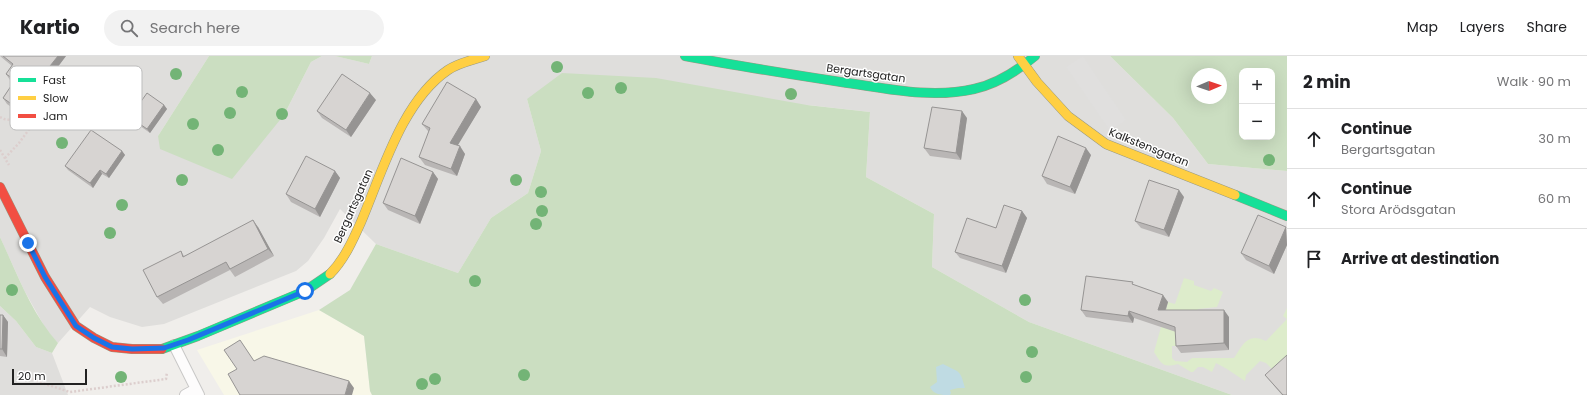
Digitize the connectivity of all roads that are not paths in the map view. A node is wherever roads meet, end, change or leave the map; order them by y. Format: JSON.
{"nodes":[{"id":1,"x":484,"y":56,"type":"edge"},
{"id":2,"x":685,"y":56,"type":"edge"},
{"id":3,"x":1018,"y":56,"type":"edge"},
{"id":4,"x":1034,"y":56,"type":"edge"},
{"id":5,"x":699,"y":57,"type":"edge"},
{"id":6,"x":1024,"y":66,"type":"junction"},
{"id":7,"x":0,"y":186,"type":"edge"},
{"id":8,"x":1287,"y":216,"type":"edge"},
{"id":9,"x":174,"y":345,"type":"junction"},
{"id":10,"x":198,"y":392,"type":"edge"},
{"id":11,"x":185,"y":395,"type":"edge"}],
"edges":[{"from":1,"to":9,"type":"street","name":"Bergartsgatan"},
{"from":2,"to":5,"type":"street","name":"Bergartsgatan"},
{"from":3,"to":6,"type":"street","name":"Kalkstensgatan"},
{"from":4,"to":6,"type":"street","name":"Bergartsgatan"},
{"from":5,"to":6,"type":"street","name":"Bergartsgatan"},
{"from":6,"to":8,"type":"street","name":"Kalkstensgatan"},
{"from":7,"to":9,"type":"street","name":"Bergartsgatan"},
{"from":9,"to":10,"type":"lane"},
{"from":10,"to":11,"type":"lane"}]}
